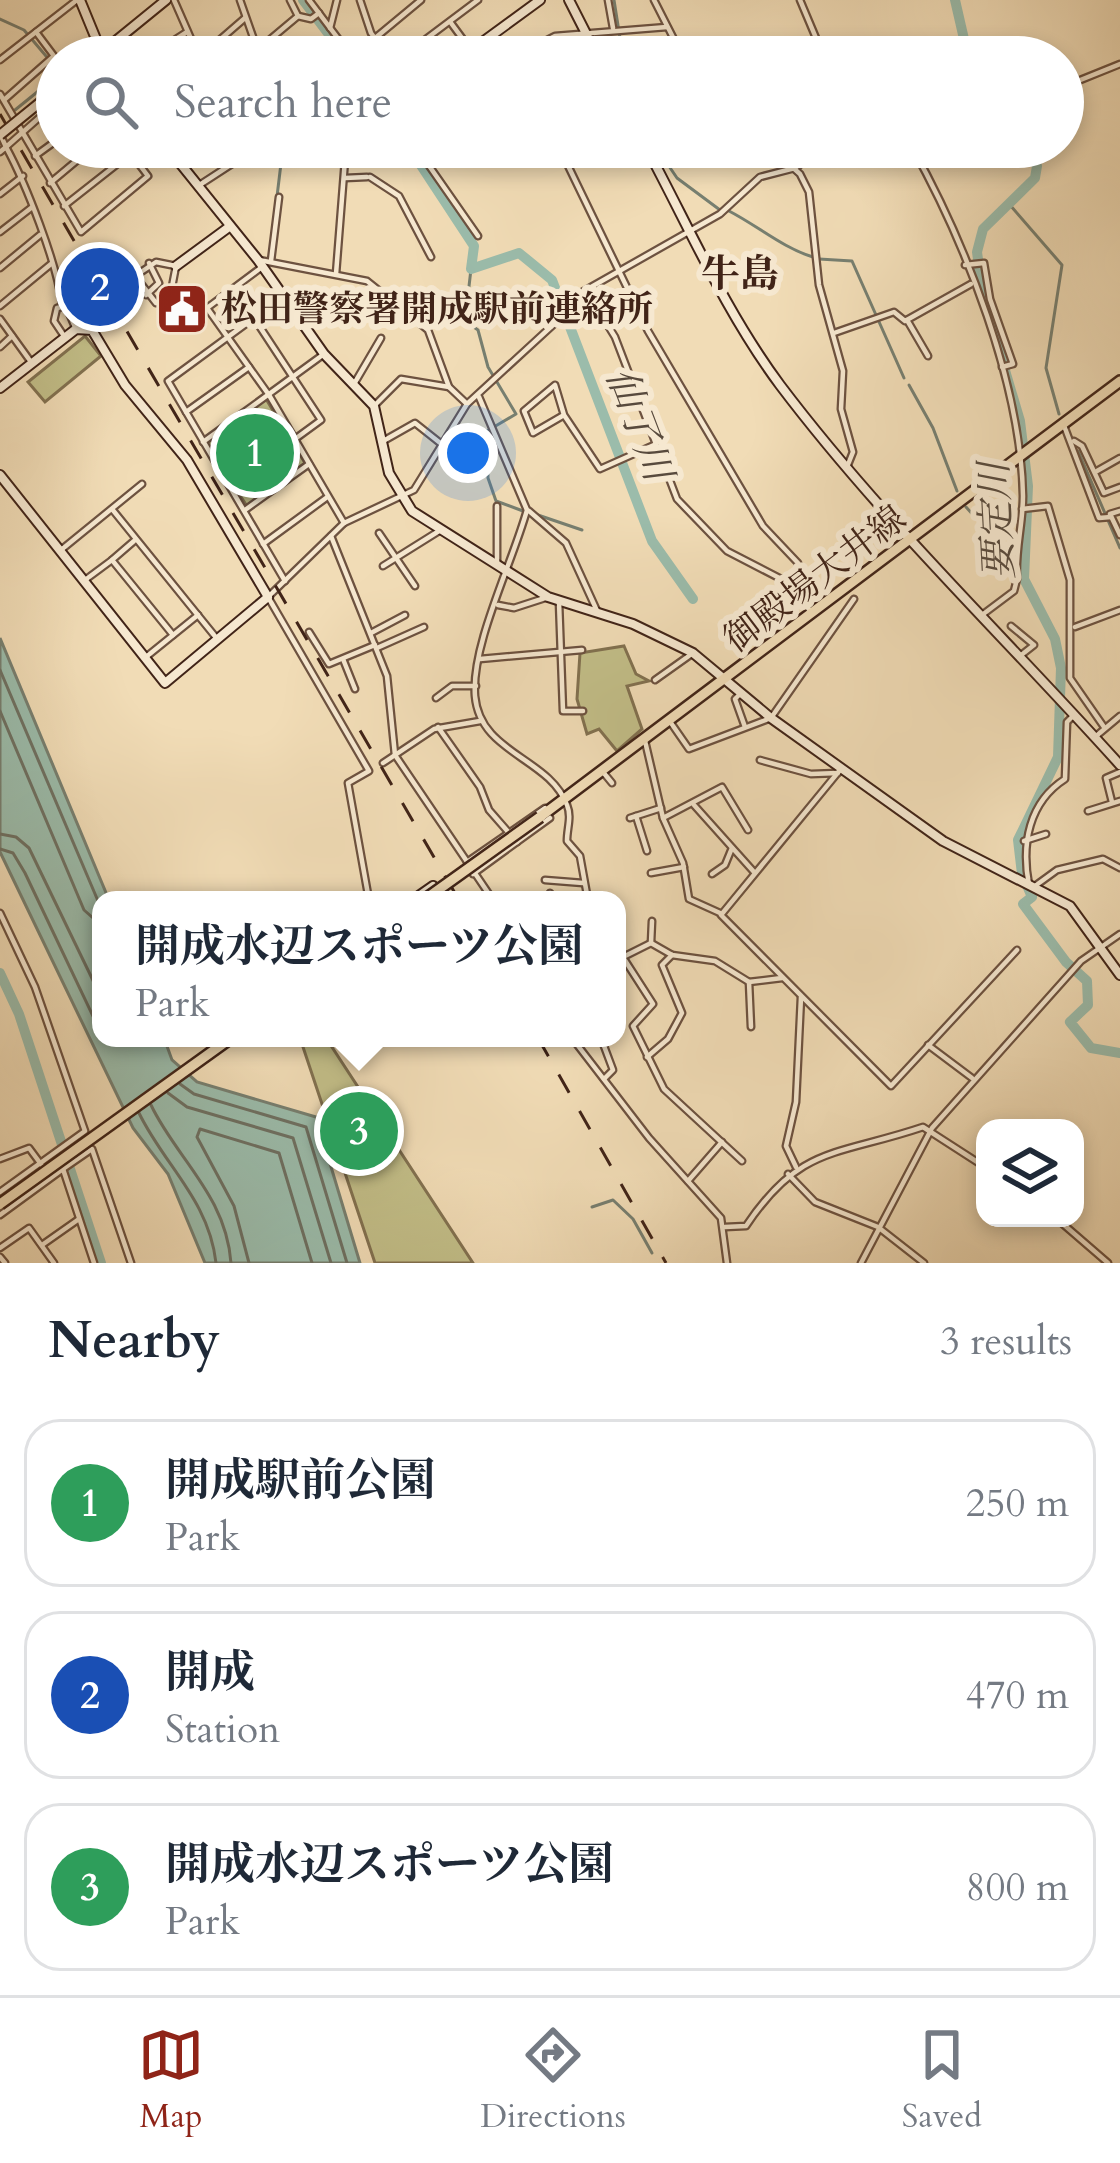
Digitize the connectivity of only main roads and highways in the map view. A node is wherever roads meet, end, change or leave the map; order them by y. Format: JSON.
{"nodes":[{"id":1,"x":1120,"y":381,"type":"edge"},
{"id":2,"x":445,"y":891,"type":"edge"},
{"id":3,"x":218,"y":1047,"type":"edge"},
{"id":4,"x":0,"y":1204,"type":"edge"}],
"edges":[{"from":1,"to":2,"type":"main road","name":"御殿場大井線","bridge":true},
{"from":3,"to":4,"type":"main road","bridge":true}]}
